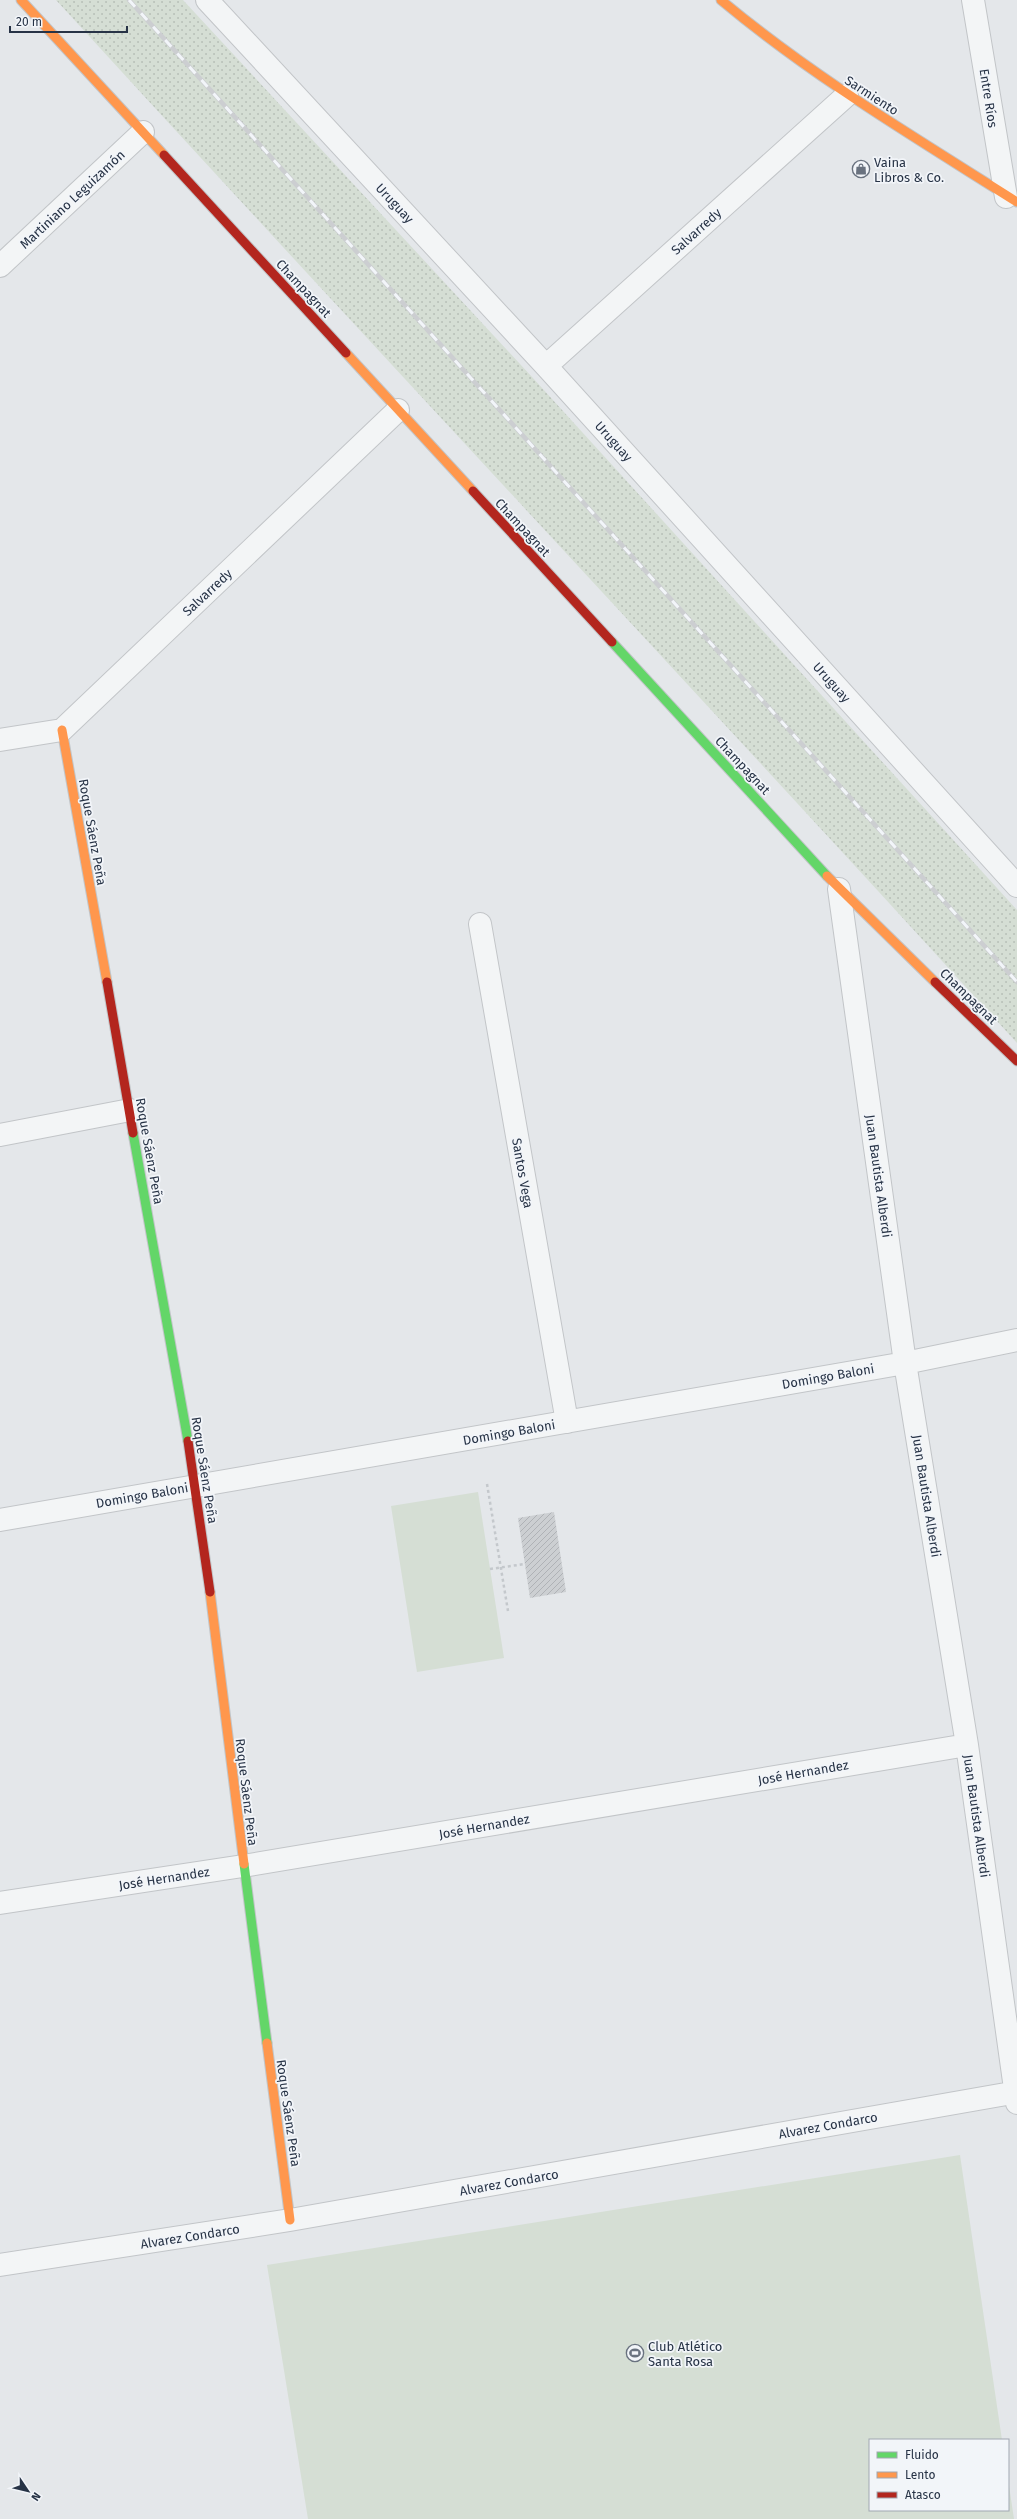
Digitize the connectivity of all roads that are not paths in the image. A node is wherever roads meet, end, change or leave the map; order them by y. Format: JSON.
{"nodes":[{"id":1,"x":20,"y":0,"type":"edge"},
{"id":2,"x":207,"y":0,"type":"edge"},
{"id":3,"x":721,"y":0,"type":"edge"},
{"id":4,"x":973,"y":0,"type":"edge"},
{"id":5,"x":847,"y":95,"type":"junction"},
{"id":6,"x":143,"y":132,"type":"junction"},
{"id":7,"x":1011,"y":199,"type":"edge"},
{"id":8,"x":0,"y":266,"type":"edge"},
{"id":9,"x":546,"y":366,"type":"junction"},
{"id":10,"x":398,"y":410,"type":"junction"},
{"id":11,"x":62,"y":730,"type":"junction"},
{"id":12,"x":0,"y":740,"type":"edge"},
{"id":13,"x":1017,"y":886,"type":"edge"},
{"id":14,"x":839,"y":889,"type":"junction"},
{"id":15,"x":480,"y":924,"type":"dead end"},
{"id":16,"x":1017,"y":1061,"type":"edge"},
{"id":17,"x":130,"y":1110,"type":"junction"},
{"id":18,"x":0,"y":1135,"type":"edge"},
{"id":19,"x":1017,"y":1340,"type":"edge"},
{"id":20,"x":905,"y":1362,"type":"junction"},
{"id":21,"x":567,"y":1422,"type":"junction"},
{"id":22,"x":196,"y":1486,"type":"junction"},
{"id":23,"x":0,"y":1520,"type":"edge"},
{"id":24,"x":967,"y":1745,"type":"junction"},
{"id":25,"x":243,"y":1866,"type":"junction"},
{"id":26,"x":0,"y":1903,"type":"edge"},
{"id":27,"x":1016,"y":2096,"type":"edge"},
{"id":28,"x":290,"y":2220,"type":"junction"},
{"id":29,"x":0,"y":2265,"type":"edge"}],
"edges":[{"from":1,"to":6,"type":"street","name":"Champagnat"},
{"from":2,"to":9,"type":"street","name":"Uruguay"},
{"from":3,"to":5,"type":"street","name":"Sarmiento"},
{"from":4,"to":7,"type":"street","name":"Entre Ríos"},
{"from":5,"to":7,"type":"street","name":"Sarmiento"},
{"from":5,"to":9,"type":"street","name":"Salvarredy"},
{"from":6,"to":8,"type":"street","name":"Martiniano Leguizamón"},
{"from":6,"to":10,"type":"street","name":"Champagnat"},
{"from":9,"to":13,"type":"street","name":"Uruguay"},
{"from":10,"to":11,"type":"street","name":"Salvarredy"},
{"from":10,"to":14,"type":"street","name":"Champagnat"},
{"from":11,"to":12,"type":"street"},
{"from":11,"to":17,"type":"street","name":"Roque Sáenz Peña"},
{"from":14,"to":16,"type":"street","name":"Champagnat"},
{"from":14,"to":20,"type":"street","name":"Juan Bautista Alberdi"},
{"from":15,"to":21,"type":"street","name":"Santos Vega"},
{"from":17,"to":18,"type":"street"},
{"from":17,"to":22,"type":"street","name":"Roque Sáenz Peña"},
{"from":19,"to":20,"type":"street","name":"Domingo Baloni"},
{"from":20,"to":21,"type":"street","name":"Domingo Baloni"},
{"from":20,"to":24,"type":"street","name":"Juan Bautista Alberdi"},
{"from":21,"to":22,"type":"street","name":"Domingo Baloni"},
{"from":22,"to":23,"type":"street","name":"Domingo Baloni"},
{"from":22,"to":25,"type":"street","name":"Roque Sáenz Peña"},
{"from":24,"to":25,"type":"street","name":"José Hernandez"},
{"from":24,"to":27,"type":"street","name":"Juan Bautista Alberdi"},
{"from":25,"to":26,"type":"street","name":"José Hernandez"},
{"from":25,"to":28,"type":"street","name":"Roque Sáenz Peña"},
{"from":27,"to":28,"type":"street","name":"Alvarez Condarco"},
{"from":28,"to":29,"type":"street","name":"Alvarez Condarco"}]}
